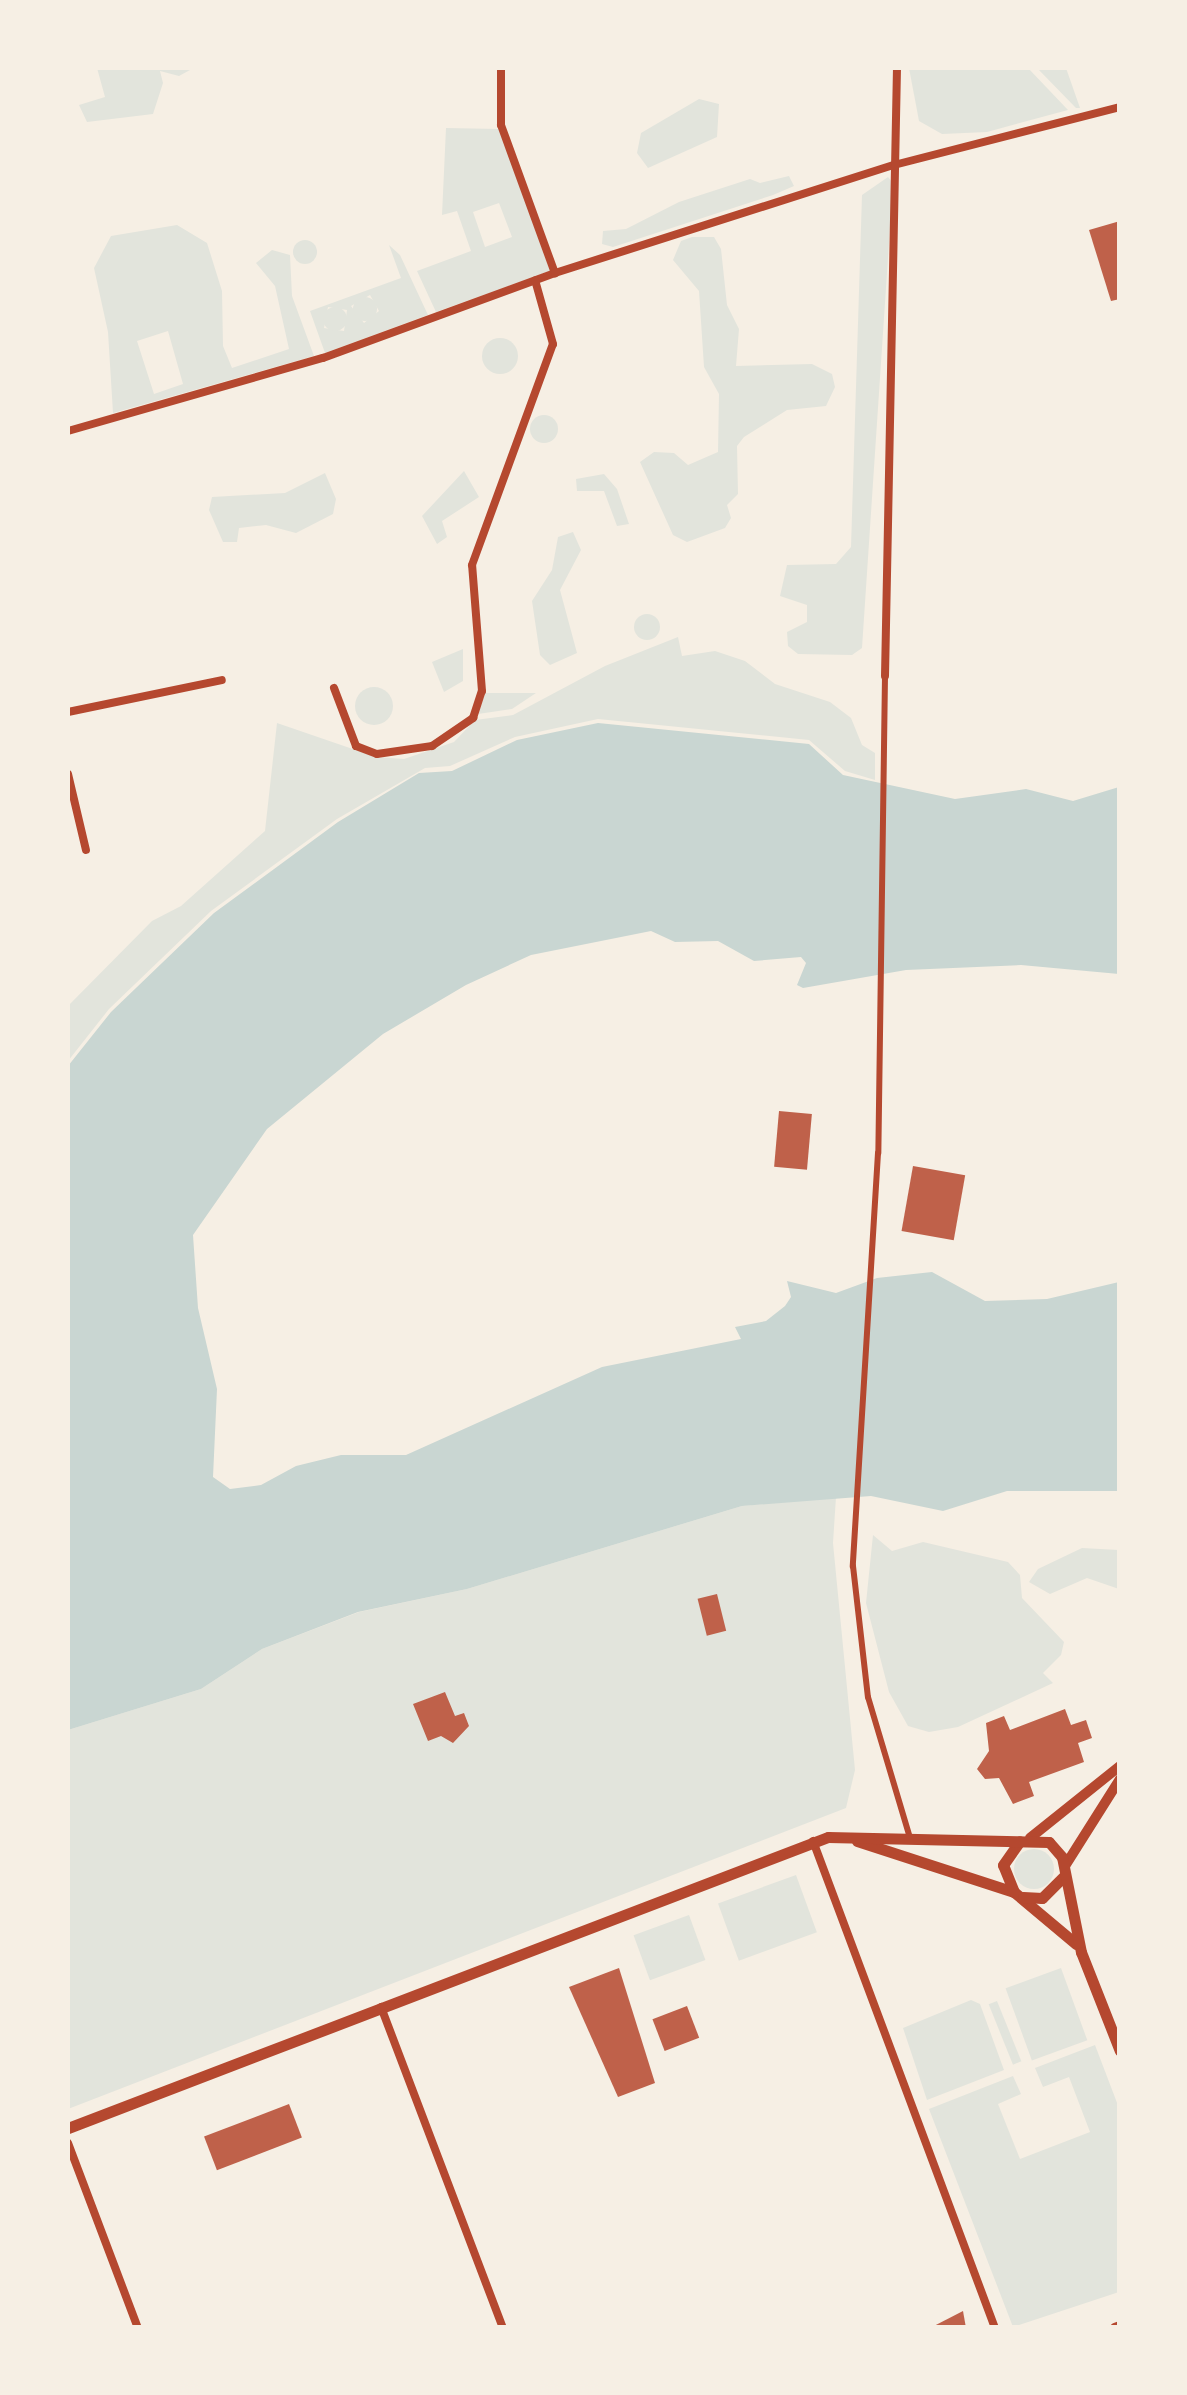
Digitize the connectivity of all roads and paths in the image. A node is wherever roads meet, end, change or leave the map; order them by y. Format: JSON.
{"nodes":[{"id":1,"x":502,"y":68,"type":"edge"},
{"id":2,"x":897,"y":68,"type":"edge"},
{"id":3,"x":1120,"y":107,"type":"edge"},
{"id":4,"x":894,"y":165,"type":"junction"},
{"id":5,"x":555,"y":273,"type":"junction"},
{"id":6,"x":535,"y":280,"type":"junction"},
{"id":7,"x":68,"y":431,"type":"edge"},
{"id":8,"x":885,"y":676,"type":"joint"},
{"id":9,"x":222,"y":680,"type":"dead end"},
{"id":10,"x":334,"y":688,"type":"dead end"},
{"id":11,"x":68,"y":712,"type":"edge"},
{"id":12,"x":68,"y":774,"type":"edge"},
{"id":13,"x":86,"y":850,"type":"dead end"},
{"id":14,"x":1120,"y":1766,"type":"edge"},
{"id":15,"x":1120,"y":1779,"type":"edge"},
{"id":16,"x":845,"y":1836,"type":"junction"},
{"id":17,"x":910,"y":1839,"type":"junction"},
{"id":18,"x":1025,"y":1840,"type":"junction"},
{"id":19,"x":813,"y":1841,"type":"junction"},
{"id":20,"x":1064,"y":1872,"type":"junction"},
{"id":21,"x":1018,"y":1894,"type":"junction"},
{"id":22,"x":1081,"y":1952,"type":"junction"},
{"id":23,"x":382,"y":2007,"type":"junction"},
{"id":24,"x":1120,"y":2050,"type":"edge"},
{"id":25,"x":68,"y":2128,"type":"edge"},
{"id":26,"x":68,"y":2143,"type":"edge"},
{"id":27,"x":138,"y":2328,"type":"edge"},
{"id":28,"x":503,"y":2328,"type":"edge"},
{"id":29,"x":995,"y":2328,"type":"edge"}],
"edges":[{"from":1,"to":5,"type":"street"},
{"from":2,"to":4,"type":"street"},
{"from":3,"to":4,"type":"street"},
{"from":4,"to":5,"type":"street"},
{"from":4,"to":8,"type":"street"},
{"from":5,"to":6,"type":"street"},
{"from":6,"to":7,"type":"street"},
{"from":6,"to":10,"type":"street"},
{"from":8,"to":17,"type":"street"},
{"from":9,"to":11,"type":"street"},
{"from":12,"to":13,"type":"street"},
{"from":14,"to":18,"type":"street"},
{"from":15,"to":20,"type":"street"},
{"from":16,"to":17,"type":"main road"},
{"from":16,"to":19,"type":"main road"},
{"from":16,"to":21,"type":"main road"},
{"from":17,"to":18,"type":"main road"},
{"from":18,"to":20,"type":"main road"},
{"from":18,"to":21,"type":"main road"},
{"from":19,"to":23,"type":"main road"},
{"from":19,"to":29,"type":"street"},
{"from":20,"to":21,"type":"main road"},
{"from":20,"to":22,"type":"main road"},
{"from":21,"to":22,"type":"main road"},
{"from":22,"to":24,"type":"main road"},
{"from":23,"to":25,"type":"main road"},
{"from":23,"to":28,"type":"street"},
{"from":26,"to":27,"type":"street"}]}
